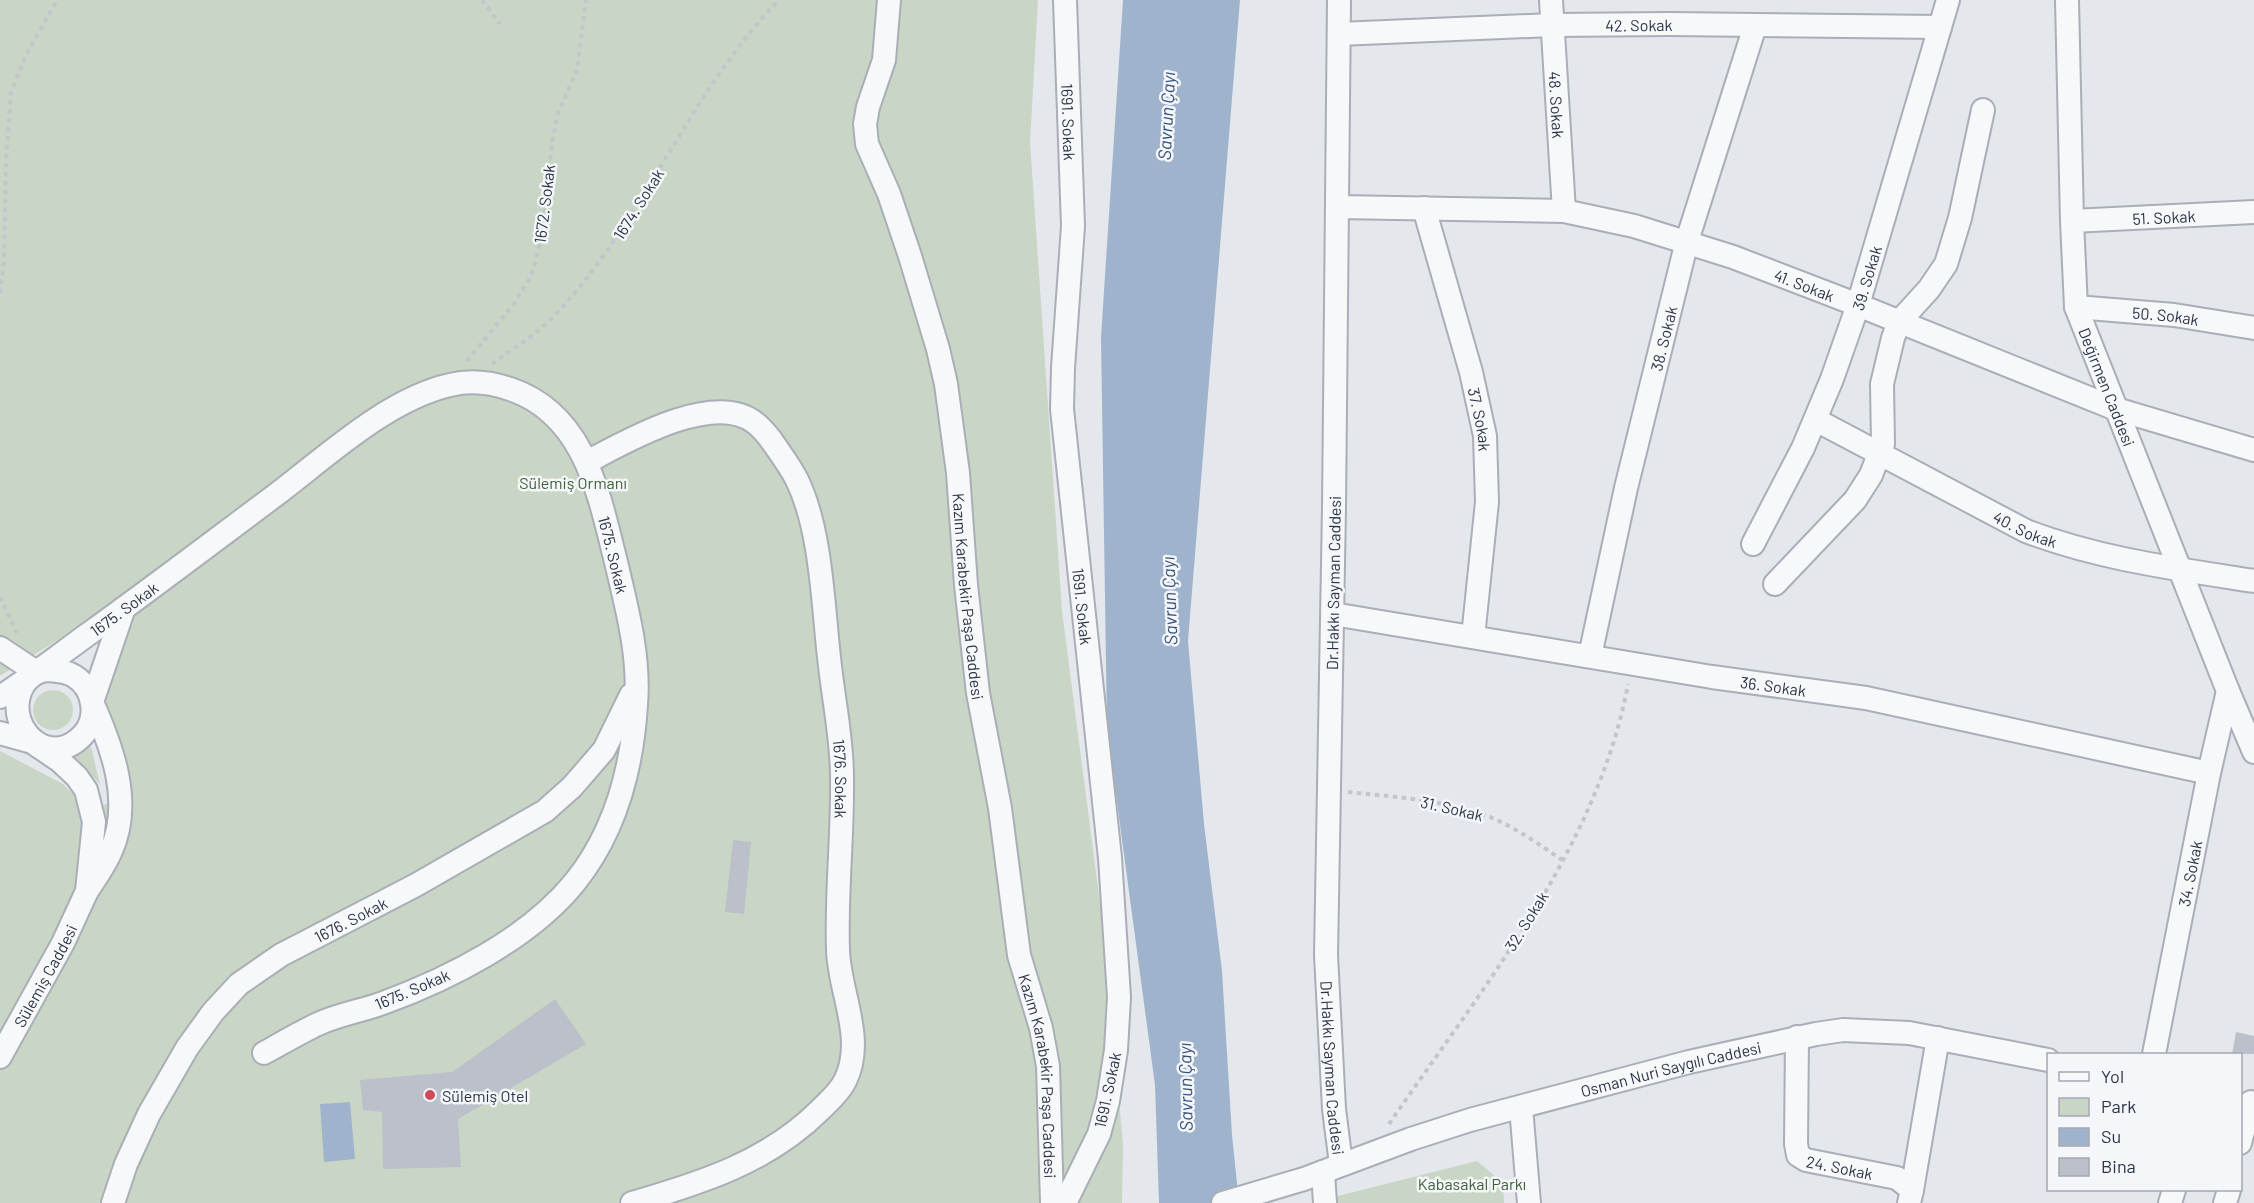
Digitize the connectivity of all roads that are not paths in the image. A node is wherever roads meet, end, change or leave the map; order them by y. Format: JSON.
{"nodes":[{"id":1,"x":889,"y":0,"type":"edge"},
{"id":2,"x":1065,"y":0,"type":"edge"},
{"id":3,"x":1339,"y":0,"type":"edge"},
{"id":4,"x":1551,"y":0,"type":"edge"},
{"id":5,"x":1948,"y":0,"type":"edge"},
{"id":6,"x":2067,"y":0,"type":"edge"},
{"id":7,"x":1552,"y":25,"type":"junction"},
{"id":8,"x":1755,"y":26,"type":"junction"},
{"id":9,"x":1940,"y":27,"type":"junction"},
{"id":10,"x":1339,"y":34,"type":"junction"},
{"id":11,"x":1983,"y":110,"type":"dead end"},
{"id":12,"x":1338,"y":207,"type":"junction"},
{"id":13,"x":1424,"y":208,"type":"junction"},
{"id":14,"x":1564,"y":211,"type":"junction"},
{"id":15,"x":2254,"y":212,"type":"edge"},
{"id":16,"x":2072,"y":220,"type":"junction"},
{"id":17,"x":1687,"y":241,"type":"junction"},
{"id":18,"x":1857,"y":305,"type":"junction"},
{"id":19,"x":2076,"y":306,"type":"junction"},
{"id":20,"x":1899,"y":322,"type":"junction"},
{"id":21,"x":2254,"y":328,"type":"edge"},
{"id":22,"x":2116,"y":409,"type":"junction"},
{"id":23,"x":1816,"y":420,"type":"junction"},
{"id":24,"x":2254,"y":450,"type":"edge"},
{"id":25,"x":1880,"y":453,"type":"junction"},
{"id":26,"x":587,"y":462,"type":"junction"},
{"id":27,"x":1753,"y":544,"type":"dead end"},
{"id":28,"x":2181,"y":570,"type":"junction"},
{"id":29,"x":2254,"y":581,"type":"edge"},
{"id":30,"x":1775,"y":584,"type":"dead end"},
{"id":31,"x":124,"y":608,"type":"junction"},
{"id":32,"x":1333,"y":614,"type":"junction"},
{"id":33,"x":1473,"y":638,"type":"junction"},
{"id":34,"x":0,"y":648,"type":"edge"},
{"id":35,"x":1590,"y":656,"type":"junction"},
{"id":36,"x":36,"y":672,"type":"junction"},
{"id":37,"x":637,"y":683,"type":"junction"},
{"id":38,"x":2228,"y":691,"type":"junction"},
{"id":39,"x":1,"y":694,"type":"edge"},
{"id":40,"x":92,"y":702,"type":"junction"},
{"id":41,"x":0,"y":733,"type":"edge"},
{"id":42,"x":32,"y":742,"type":"junction"},
{"id":43,"x":2254,"y":752,"type":"edge"},
{"id":44,"x":2209,"y":774,"type":"junction"},
{"id":45,"x":87,"y":891,"type":"junction"},
{"id":46,"x":1797,"y":1037,"type":"junction"},
{"id":47,"x":1938,"y":1038,"type":"junction"},
{"id":48,"x":264,"y":1053,"type":"dead end"},
{"id":49,"x":2154,"y":1053,"type":"edge"},
{"id":50,"x":0,"y":1057,"type":"edge"},
{"id":51,"x":2047,"y":1060,"type":"edge"},
{"id":52,"x":2249,"y":1101,"type":"edge"},
{"id":53,"x":1521,"y":1107,"type":"junction"},
{"id":54,"x":2242,"y":1138,"type":"edge"},
{"id":55,"x":1323,"y":1172,"type":"junction"},
{"id":56,"x":1910,"y":1196,"type":"edge"},
{"id":57,"x":113,"y":1203,"type":"edge"},
{"id":58,"x":632,"y":1203,"type":"edge"},
{"id":59,"x":1052,"y":1203,"type":"edge"},
{"id":60,"x":1065,"y":1203,"type":"edge"},
{"id":61,"x":1223,"y":1203,"type":"edge"},
{"id":62,"x":1325,"y":1203,"type":"edge"},
{"id":63,"x":1529,"y":1203,"type":"edge"}],
"edges":[{"from":1,"to":59,"type":"street","name":"Kazım Karabekir Paşa Caddesi"},
{"from":2,"to":60,"type":"street","name":"1691. Sokak"},
{"from":3,"to":10,"type":"street","name":"Dr.Hakkı Sayman Caddesi"},
{"from":4,"to":7,"type":"street","name":"48. Sokak"},
{"from":5,"to":9,"type":"street","name":"39. Sokak"},
{"from":6,"to":16,"type":"street","name":"Değirmen Caddesi"},
{"from":7,"to":8,"type":"street","name":"42. Sokak"},
{"from":7,"to":10,"type":"street","name":"42. Sokak"},
{"from":7,"to":14,"type":"street","name":"48. Sokak"},
{"from":8,"to":9,"type":"street","name":"42. Sokak"},
{"from":8,"to":17,"type":"street","name":"38. Sokak"},
{"from":9,"to":18,"type":"street","name":"39. Sokak"},
{"from":10,"to":12,"type":"street","name":"Dr.Hakkı Sayman Caddesi"},
{"from":11,"to":20,"type":"street"},
{"from":12,"to":13,"type":"street","name":"41. Sokak"},
{"from":12,"to":32,"type":"street","name":"Dr.Hakkı Sayman Caddesi"},
{"from":13,"to":14,"type":"street","name":"41. Sokak"},
{"from":13,"to":33,"type":"street","name":"37. Sokak"},
{"from":14,"to":17,"type":"street","name":"41. Sokak"},
{"from":15,"to":16,"type":"street","name":"51. Sokak"},
{"from":16,"to":19,"type":"street","name":"Değirmen Caddesi"},
{"from":17,"to":18,"type":"street","name":"41. Sokak"},
{"from":17,"to":35,"type":"street","name":"38. Sokak"},
{"from":18,"to":20,"type":"street","name":"41. Sokak"},
{"from":18,"to":23,"type":"street","name":"39. Sokak"},
{"from":19,"to":21,"type":"street","name":"50. Sokak"},
{"from":19,"to":22,"type":"street","name":"Değirmen Caddesi"},
{"from":20,"to":22,"type":"street","name":"41. Sokak"},
{"from":20,"to":25,"type":"street"},
{"from":22,"to":24,"type":"street","name":"41. Sokak"},
{"from":22,"to":28,"type":"street","name":"Değirmen Caddesi"},
{"from":23,"to":25,"type":"street","name":"40. Sokak"},
{"from":23,"to":27,"type":"street","name":"39. Sokak"},
{"from":25,"to":28,"type":"street","name":"40. Sokak"},
{"from":25,"to":30,"type":"street"},
{"from":26,"to":31,"type":"street","name":"1675. Sokak"},
{"from":26,"to":37,"type":"street","name":"1675. Sokak"},
{"from":26,"to":58,"type":"street","name":"1676. Sokak"},
{"from":28,"to":29,"type":"street","name":"40. Sokak"},
{"from":28,"to":38,"type":"street","name":"Değirmen Caddesi"},
{"from":31,"to":36,"type":"street","name":"1675. Sokak"},
{"from":31,"to":40,"type":"street"},
{"from":32,"to":33,"type":"street","name":"36. Sokak"},
{"from":32,"to":55,"type":"street","name":"Dr.Hakkı Sayman Caddesi"},
{"from":33,"to":35,"type":"street","name":"36. Sokak"},
{"from":34,"to":36,"type":"street"},
{"from":35,"to":44,"type":"street","name":"36. Sokak"},
{"from":36,"to":39,"type":"street"},
{"from":36,"to":40,"type":"street"},
{"from":36,"to":42,"type":"street"},
{"from":37,"to":48,"type":"street","name":"1675. Sokak"},
{"from":37,"to":57,"type":"street","name":"1676. Sokak"},
{"from":38,"to":43,"type":"street","name":"Değirmen Caddesi"},
{"from":38,"to":44,"type":"street","name":"34. Sokak"},
{"from":40,"to":42,"type":"street"},
{"from":40,"to":45,"type":"street"},
{"from":41,"to":42,"type":"street"},
{"from":42,"to":45,"type":"street"},
{"from":44,"to":49,"type":"street","name":"34. Sokak"},
{"from":45,"to":50,"type":"street","name":"Sülemiş Caddesi"},
{"from":46,"to":47,"type":"street","name":"Osman Nuri Saygılı Caddesi"},
{"from":46,"to":53,"type":"street","name":"Osman Nuri Saygılı Caddesi"},
{"from":46,"to":56,"type":"street","name":"24. Sokak"},
{"from":47,"to":51,"type":"street","name":"Osman Nuri Saygılı Caddesi"},
{"from":47,"to":56,"type":"street"},
{"from":52,"to":54,"type":"street"},
{"from":53,"to":55,"type":"street","name":"Osman Nuri Saygılı Caddesi"},
{"from":53,"to":63,"type":"street"},
{"from":55,"to":61,"type":"street","name":"Osman Nuri Saygılı Caddesi"},
{"from":55,"to":62,"type":"street","name":"Dr.Hakkı Sayman Caddesi"}]}
